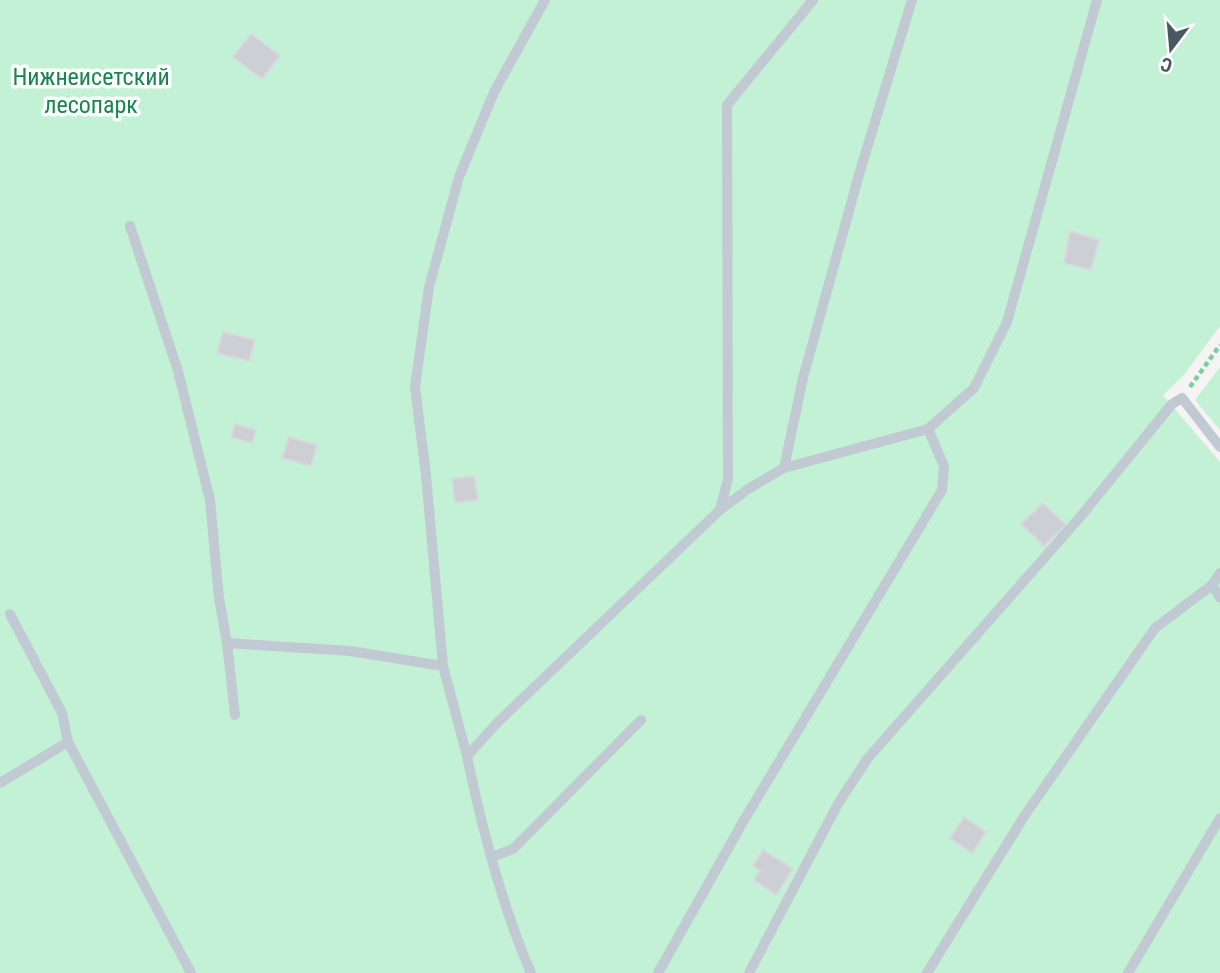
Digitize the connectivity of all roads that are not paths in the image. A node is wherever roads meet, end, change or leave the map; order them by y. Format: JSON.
{"nodes":[{"id":1,"x":545,"y":0,"type":"edge"},
{"id":2,"x":813,"y":0,"type":"edge"},
{"id":3,"x":912,"y":0,"type":"edge"},
{"id":4,"x":1097,"y":0,"type":"edge"},
{"id":5,"x":130,"y":226,"type":"dead end"},
{"id":6,"x":928,"y":429,"type":"junction"},
{"id":7,"x":1220,"y":447,"type":"edge"},
{"id":8,"x":784,"y":468,"type":"junction"},
{"id":9,"x":720,"y":510,"type":"junction"},
{"id":10,"x":1220,"y":573,"type":"edge"},
{"id":11,"x":1212,"y":585,"type":"junction"},
{"id":12,"x":1220,"y":598,"type":"edge"},
{"id":13,"x":10,"y":614,"type":"dead end"},
{"id":14,"x":227,"y":643,"type":"junction"},
{"id":15,"x":443,"y":666,"type":"junction"},
{"id":16,"x":234,"y":715,"type":"dead end"},
{"id":17,"x":640,"y":720,"type":"dead end"},
{"id":18,"x":68,"y":741,"type":"junction"},
{"id":19,"x":467,"y":756,"type":"junction"},
{"id":20,"x":0,"y":783,"type":"edge"},
{"id":21,"x":1220,"y":818,"type":"edge"},
{"id":22,"x":492,"y":857,"type":"junction"},
{"id":23,"x":191,"y":973,"type":"edge"},
{"id":24,"x":531,"y":973,"type":"edge"},
{"id":25,"x":658,"y":973,"type":"edge"},
{"id":26,"x":749,"y":973,"type":"edge"},
{"id":27,"x":927,"y":973,"type":"edge"},
{"id":28,"x":1128,"y":973,"type":"edge"}],
"edges":[{"from":1,"to":15,"type":"lane"},
{"from":2,"to":9,"type":"lane"},
{"from":3,"to":8,"type":"lane"},
{"from":4,"to":6,"type":"lane"},
{"from":5,"to":14,"type":"lane"},
{"from":6,"to":8,"type":"lane"},
{"from":6,"to":25,"type":"lane"},
{"from":7,"to":26,"type":"lane"},
{"from":8,"to":9,"type":"lane"},
{"from":9,"to":19,"type":"lane"},
{"from":10,"to":11,"type":"lane"},
{"from":11,"to":12,"type":"lane"},
{"from":11,"to":27,"type":"lane"},
{"from":13,"to":18,"type":"lane"},
{"from":14,"to":15,"type":"lane"},
{"from":14,"to":16,"type":"lane"},
{"from":15,"to":19,"type":"lane"},
{"from":17,"to":22,"type":"lane"},
{"from":18,"to":20,"type":"lane"},
{"from":18,"to":23,"type":"lane"},
{"from":19,"to":22,"type":"lane"},
{"from":21,"to":28,"type":"lane"},
{"from":22,"to":24,"type":"lane"}]}
